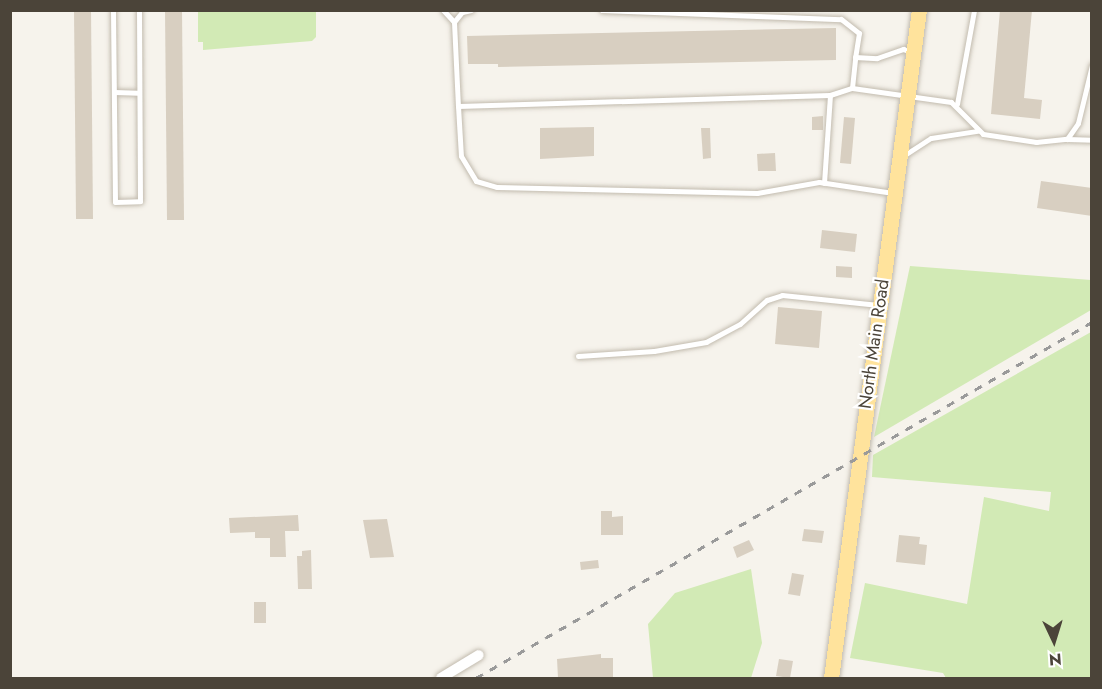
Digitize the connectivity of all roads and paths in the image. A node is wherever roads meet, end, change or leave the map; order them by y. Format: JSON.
{"nodes":[{"id":1,"x":113,"y":10,"type":"edge"},
{"id":2,"x":139,"y":10,"type":"edge"},
{"id":3,"x":443,"y":10,"type":"edge"},
{"id":4,"x":471,"y":10,"type":"edge"},
{"id":5,"x":602,"y":10,"type":"edge"},
{"id":6,"x":919,"y":10,"type":"edge"},
{"id":7,"x":974,"y":10,"type":"edge"},
{"id":8,"x":745,"y":13,"type":"edge"},
{"id":9,"x":454,"y":22,"type":"junction"},
{"id":10,"x":914,"y":53,"type":"junction"},
{"id":11,"x":855,"y":57,"type":"junction"},
{"id":12,"x":1092,"y":65,"type":"edge"},
{"id":13,"x":852,"y":88,"type":"junction"},
{"id":14,"x":114,"y":92,"type":"junction"},
{"id":15,"x":138,"y":93,"type":"junction"},
{"id":16,"x":830,"y":95,"type":"junction"},
{"id":17,"x":908,"y":97,"type":"junction"},
{"id":18,"x":957,"y":104,"type":"junction"},
{"id":19,"x":458,"y":106,"type":"junction"},
{"id":20,"x":977,"y":131,"type":"junction"},
{"id":21,"x":1067,"y":139,"type":"junction"},
{"id":22,"x":1092,"y":140,"type":"edge"},
{"id":23,"x":899,"y":159,"type":"junction"},
{"id":24,"x":824,"y":183,"type":"junction"},
{"id":25,"x":894,"y":193,"type":"junction"},
{"id":26,"x":880,"y":305,"type":"junction"},
{"id":27,"x":579,"y":356,"type":"dead end"},
{"id":28,"x":479,"y":655,"type":"dead end"},
{"id":29,"x":441,"y":678,"type":"edge"},
{"id":30,"x":831,"y":678,"type":"edge"}],
"edges":[{"from":1,"to":14,"type":"lane"},
{"from":2,"to":15,"type":"lane"},
{"from":3,"to":9,"type":"lane"},
{"from":4,"to":9,"type":"lane"},
{"from":5,"to":8,"type":"lane"},
{"from":6,"to":10,"type":"main road","name":"North Main Road"},
{"from":7,"to":18,"type":"lane"},
{"from":8,"to":11,"type":"lane"},
{"from":9,"to":19,"type":"lane"},
{"from":10,"to":11,"type":"lane"},
{"from":10,"to":17,"type":"main road","name":"North Main Road"},
{"from":11,"to":13,"type":"lane"},
{"from":12,"to":21,"type":"lane"},
{"from":13,"to":16,"type":"lane"},
{"from":13,"to":17,"type":"lane"},
{"from":14,"to":15,"type":"lane"},
{"from":14,"to":15,"type":"lane"},
{"from":16,"to":19,"type":"lane"},
{"from":16,"to":24,"type":"lane"},
{"from":17,"to":18,"type":"lane"},
{"from":17,"to":23,"type":"main road","name":"North Main Road"},
{"from":18,"to":20,"type":"lane"},
{"from":19,"to":24,"type":"lane"},
{"from":20,"to":21,"type":"lane"},
{"from":20,"to":23,"type":"lane"},
{"from":21,"to":22,"type":"lane"},
{"from":23,"to":25,"type":"main road","name":"North Main Road"},
{"from":24,"to":25,"type":"lane"},
{"from":25,"to":26,"type":"main road","name":"North Main Road"},
{"from":26,"to":27,"type":"lane"},
{"from":26,"to":30,"type":"main road","name":"North Main Road"},
{"from":28,"to":29,"type":"street"}]}
